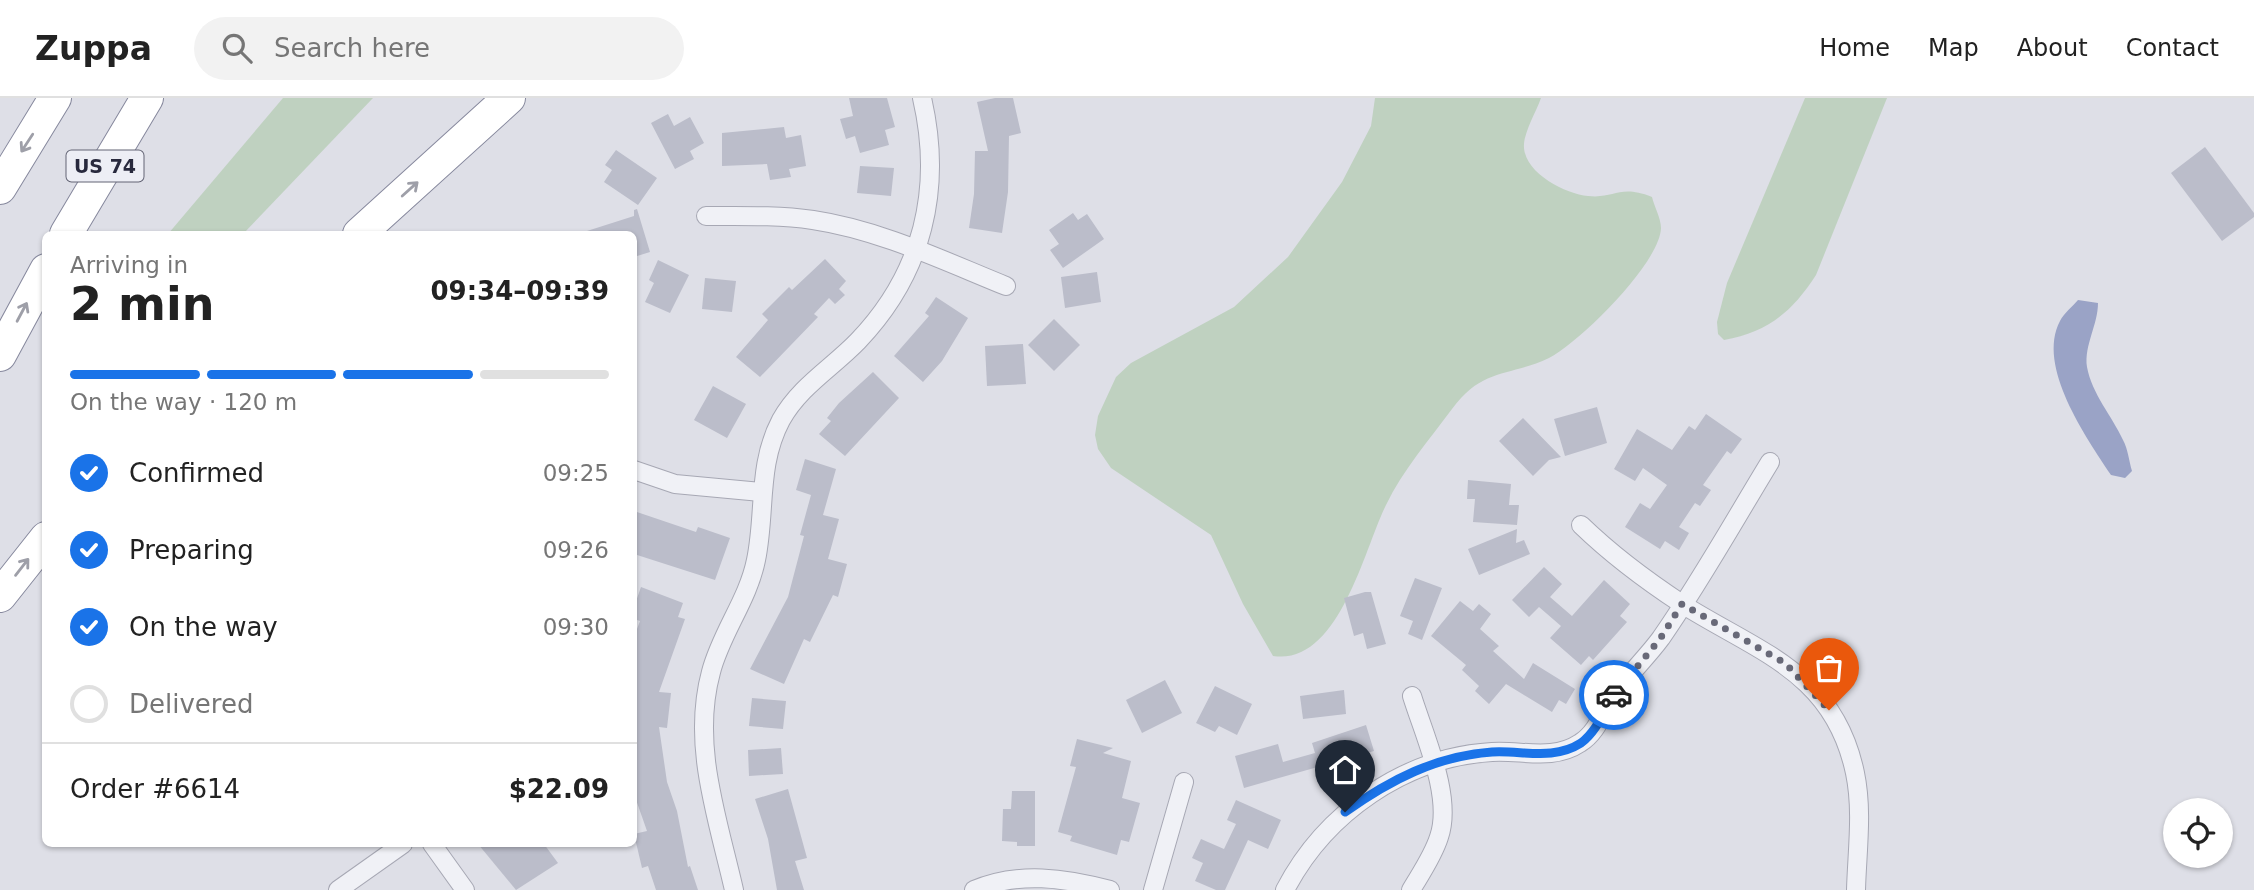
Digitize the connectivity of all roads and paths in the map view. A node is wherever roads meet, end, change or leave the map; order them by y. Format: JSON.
{"nodes":[{"id":1,"x":55,"y":98,"type":"edge"},
{"id":2,"x":147,"y":98,"type":"edge"},
{"id":3,"x":509,"y":98,"type":"edge"},
{"id":4,"x":922,"y":98,"type":"edge"},
{"id":5,"x":0,"y":188,"type":"edge"},
{"id":6,"x":706,"y":216,"type":"dead end"},
{"id":7,"x":68,"y":231,"type":"edge"},
{"id":8,"x":362,"y":231,"type":"edge"},
{"id":9,"x":917,"y":251,"type":"junction"},
{"id":10,"x":42,"y":277,"type":"edge"},
{"id":11,"x":1006,"y":286,"type":"dead end"},
{"id":12,"x":0,"y":355,"type":"edge"},
{"id":13,"x":1770,"y":462,"type":"dead end"},
{"id":14,"x":637,"y":471,"type":"edge"},
{"id":15,"x":761,"y":492,"type":"junction"},
{"id":16,"x":1581,"y":525,"type":"dead end"},
{"id":17,"x":42,"y":543,"type":"edge"},
{"id":18,"x":0,"y":596,"type":"edge"},
{"id":19,"x":1682,"y":604,"type":"junction"},
{"id":20,"x":1412,"y":696,"type":"dead end"},
{"id":21,"x":1434,"y":764,"type":"junction"},
{"id":22,"x":1184,"y":782,"type":"dead end"},
{"id":23,"x":399,"y":847,"type":"edge"},
{"id":24,"x":434,"y":847,"type":"edge"},
{"id":25,"x":338,"y":890,"type":"edge"},
{"id":26,"x":465,"y":890,"type":"edge"},
{"id":27,"x":734,"y":890,"type":"edge"},
{"id":28,"x":975,"y":890,"type":"edge"},
{"id":29,"x":1110,"y":890,"type":"edge"},
{"id":30,"x":1153,"y":890,"type":"edge"},
{"id":31,"x":1285,"y":890,"type":"edge"},
{"id":32,"x":1411,"y":890,"type":"edge"},
{"id":33,"x":1856,"y":890,"type":"edge"}],
"edges":[{"from":1,"to":5,"type":"highway","one_way":true},
{"from":2,"to":7,"type":"highway","number":"US 74"},
{"from":8,"to":3,"type":"highway","one_way":true},
{"from":4,"to":9,"type":"street"},
{"from":6,"to":9,"type":"street"},
{"from":9,"to":11,"type":"street"},
{"from":9,"to":15,"type":"street"},
{"from":12,"to":10,"type":"highway","one_way":true},
{"from":13,"to":19,"type":"street"},
{"from":14,"to":15,"type":"street"},
{"from":15,"to":27,"type":"street"},
{"from":16,"to":19,"type":"street"},
{"from":18,"to":17,"type":"highway","one_way":true},
{"from":19,"to":21,"type":"street"},
{"from":19,"to":33,"type":"street"},
{"from":20,"to":21,"type":"street"},
{"from":21,"to":31,"type":"street"},
{"from":21,"to":32,"type":"street"},
{"from":22,"to":30,"type":"street"},
{"from":23,"to":25,"type":"street"},
{"from":24,"to":26,"type":"street"},
{"from":28,"to":29,"type":"street"}]}
